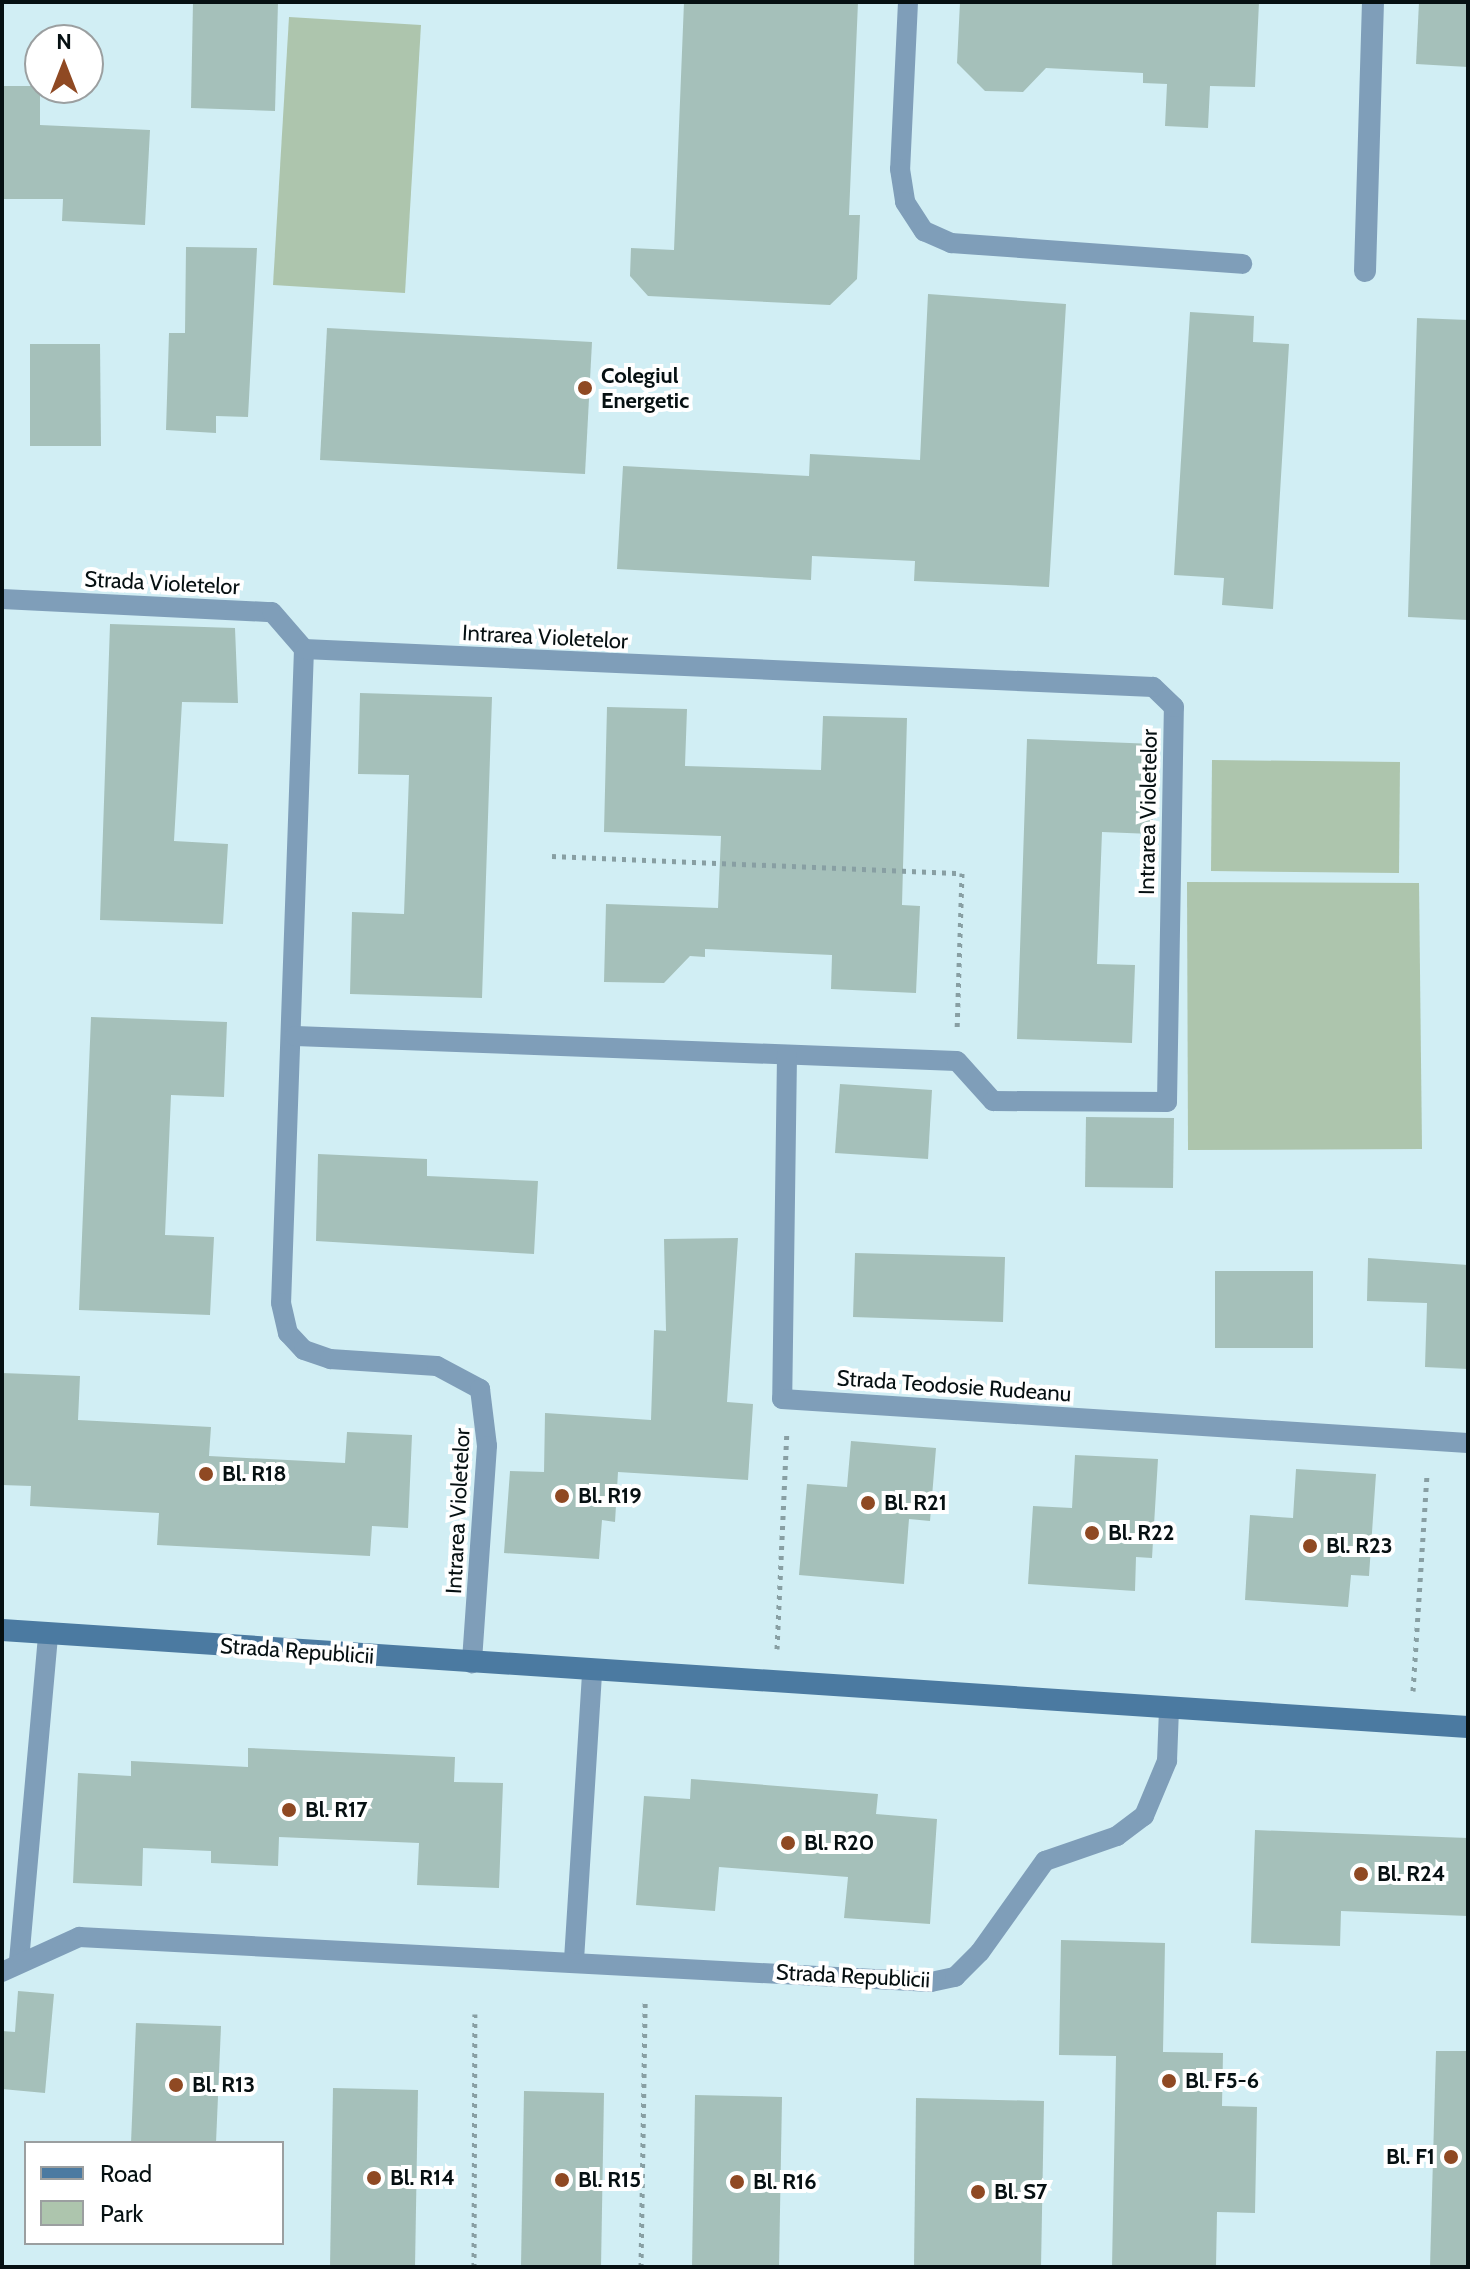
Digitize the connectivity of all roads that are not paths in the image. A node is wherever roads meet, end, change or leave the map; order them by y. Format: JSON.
{"nodes":[{"id":1,"x":908,"y":2,"type":"edge"},
{"id":2,"x":1373,"y":2,"type":"edge"},
{"id":3,"x":1242,"y":264,"type":"dead end"},
{"id":4,"x":1365,"y":271,"type":"dead end"},
{"id":5,"x":2,"y":599,"type":"edge"},
{"id":6,"x":304,"y":649,"type":"junction"},
{"id":7,"x":295,"y":1036,"type":"junction"},
{"id":8,"x":787,"y":1055,"type":"junction"},
{"id":9,"x":1468,"y":1443,"type":"edge"},
{"id":10,"x":2,"y":1630,"type":"edge"},
{"id":11,"x":48,"y":1634,"type":"junction"},
{"id":12,"x":472,"y":1663,"type":"junction"},
{"id":13,"x":592,"y":1672,"type":"junction"},
{"id":14,"x":1169,"y":1710,"type":"junction"},
{"id":15,"x":1468,"y":1727,"type":"edge"},
{"id":16,"x":574,"y":1960,"type":"junction"},
{"id":17,"x":10,"y":1966,"type":"edge"}],
"edges":[{"from":1,"to":3,"type":"lane"},
{"from":2,"to":4,"type":"street"},
{"from":5,"to":6,"type":"lane","name":"Strada Violetelor"},
{"from":6,"to":7,"type":"lane","name":"Intrarea Violetelor"},
{"from":6,"to":8,"type":"lane","name":"Intrarea Violetelor"},
{"from":7,"to":8,"type":"lane"},
{"from":7,"to":12,"type":"lane","name":"Intrarea Violetelor"},
{"from":8,"to":9,"type":"lane","name":"Strada Teodosie Rudeanu"},
{"from":10,"to":11,"type":"main road","name":"Strada Republicii"},
{"from":11,"to":12,"type":"main road","name":"Strada Republicii"},
{"from":11,"to":17,"type":"lane"},
{"from":12,"to":13,"type":"main road","name":"Strada Republicii"},
{"from":13,"to":14,"type":"main road","name":"Strada Republicii"},
{"from":13,"to":16,"type":"lane"},
{"from":14,"to":15,"type":"main road","name":"Strada Republicii"},
{"from":14,"to":16,"type":"lane","name":"Strada Republicii"},
{"from":16,"to":17,"type":"lane","name":"Strada Republicii"}]}
